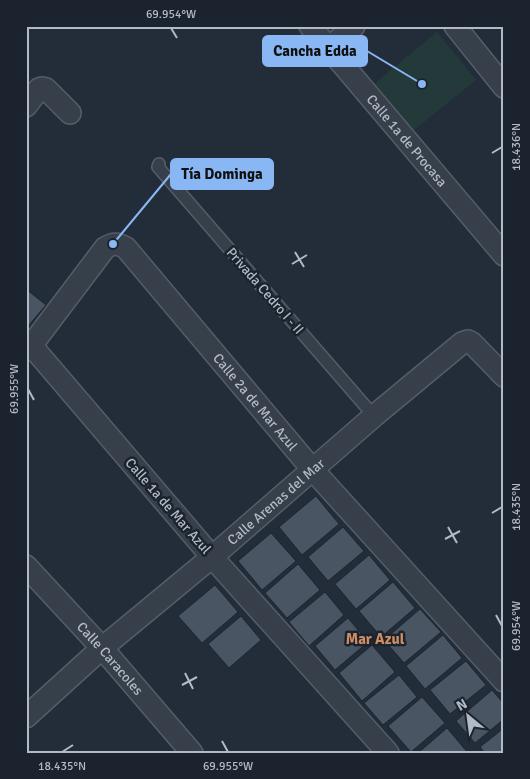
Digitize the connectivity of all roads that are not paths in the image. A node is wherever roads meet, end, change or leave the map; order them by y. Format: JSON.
{"nodes":[{"id":1,"x":310,"y":26,"type":"edge"},
{"id":2,"x":354,"y":26,"type":"edge"},
{"id":3,"x":454,"y":26,"type":"edge"},
{"id":4,"x":328,"y":49,"type":"junction"},
{"id":5,"x":504,"y":87,"type":"edge"},
{"id":6,"x":26,"y":106,"type":"edge"},
{"id":7,"x":70,"y":113,"type":"dead end"},
{"id":8,"x":159,"y":164,"type":"dead end"},
{"id":9,"x":105,"y":248,"type":"joint"},
{"id":10,"x":504,"y":255,"type":"edge"},
{"id":11,"x":504,"y":376,"type":"edge"},
{"id":12,"x":374,"y":416,"type":"junction"},
{"id":13,"x":312,"y":469,"type":"junction"},
{"id":14,"x":212,"y":557,"type":"junction"},
{"id":15,"x":26,"y":566,"type":"edge"},
{"id":16,"x":102,"y":648,"type":"junction"},
{"id":17,"x":504,"y":681,"type":"edge"},
{"id":18,"x":26,"y":717,"type":"edge"},
{"id":19,"x":192,"y":753,"type":"edge"},
{"id":20,"x":388,"y":753,"type":"edge"}],
"edges":[{"from":1,"to":4,"type":"street","name":"Calle 1a de Procasa"},
{"from":2,"to":4,"type":"street"},
{"from":3,"to":5,"type":"street"},
{"from":4,"to":10,"type":"street","name":"Calle 1a de Procasa"},
{"from":6,"to":7,"type":"street"},
{"from":8,"to":12,"type":"lane","name":"Privada Cedro I - II"},
{"from":9,"to":13,"type":"street","name":"Calle 2a de Mar Azul"},
{"from":9,"to":14,"type":"street","name":"Calle 1a de Mar Azul"},
{"from":11,"to":12,"type":"street","name":"Calle Arenas del Mar"},
{"from":12,"to":13,"type":"street","name":"Calle Arenas del Mar"},
{"from":13,"to":14,"type":"street","name":"Calle Arenas del Mar"},
{"from":13,"to":17,"type":"street","name":"Calle 2a de Mar Azul"},
{"from":14,"to":16,"type":"street","name":"Calle Arenas del Mar"},
{"from":14,"to":20,"type":"street","name":"Calle 1a de Mar Azul"},
{"from":15,"to":16,"type":"street","name":"Calle Caracoles"},
{"from":16,"to":18,"type":"street","name":"Calle Arenas del Mar"},
{"from":16,"to":19,"type":"street","name":"Calle Caracoles"}]}
